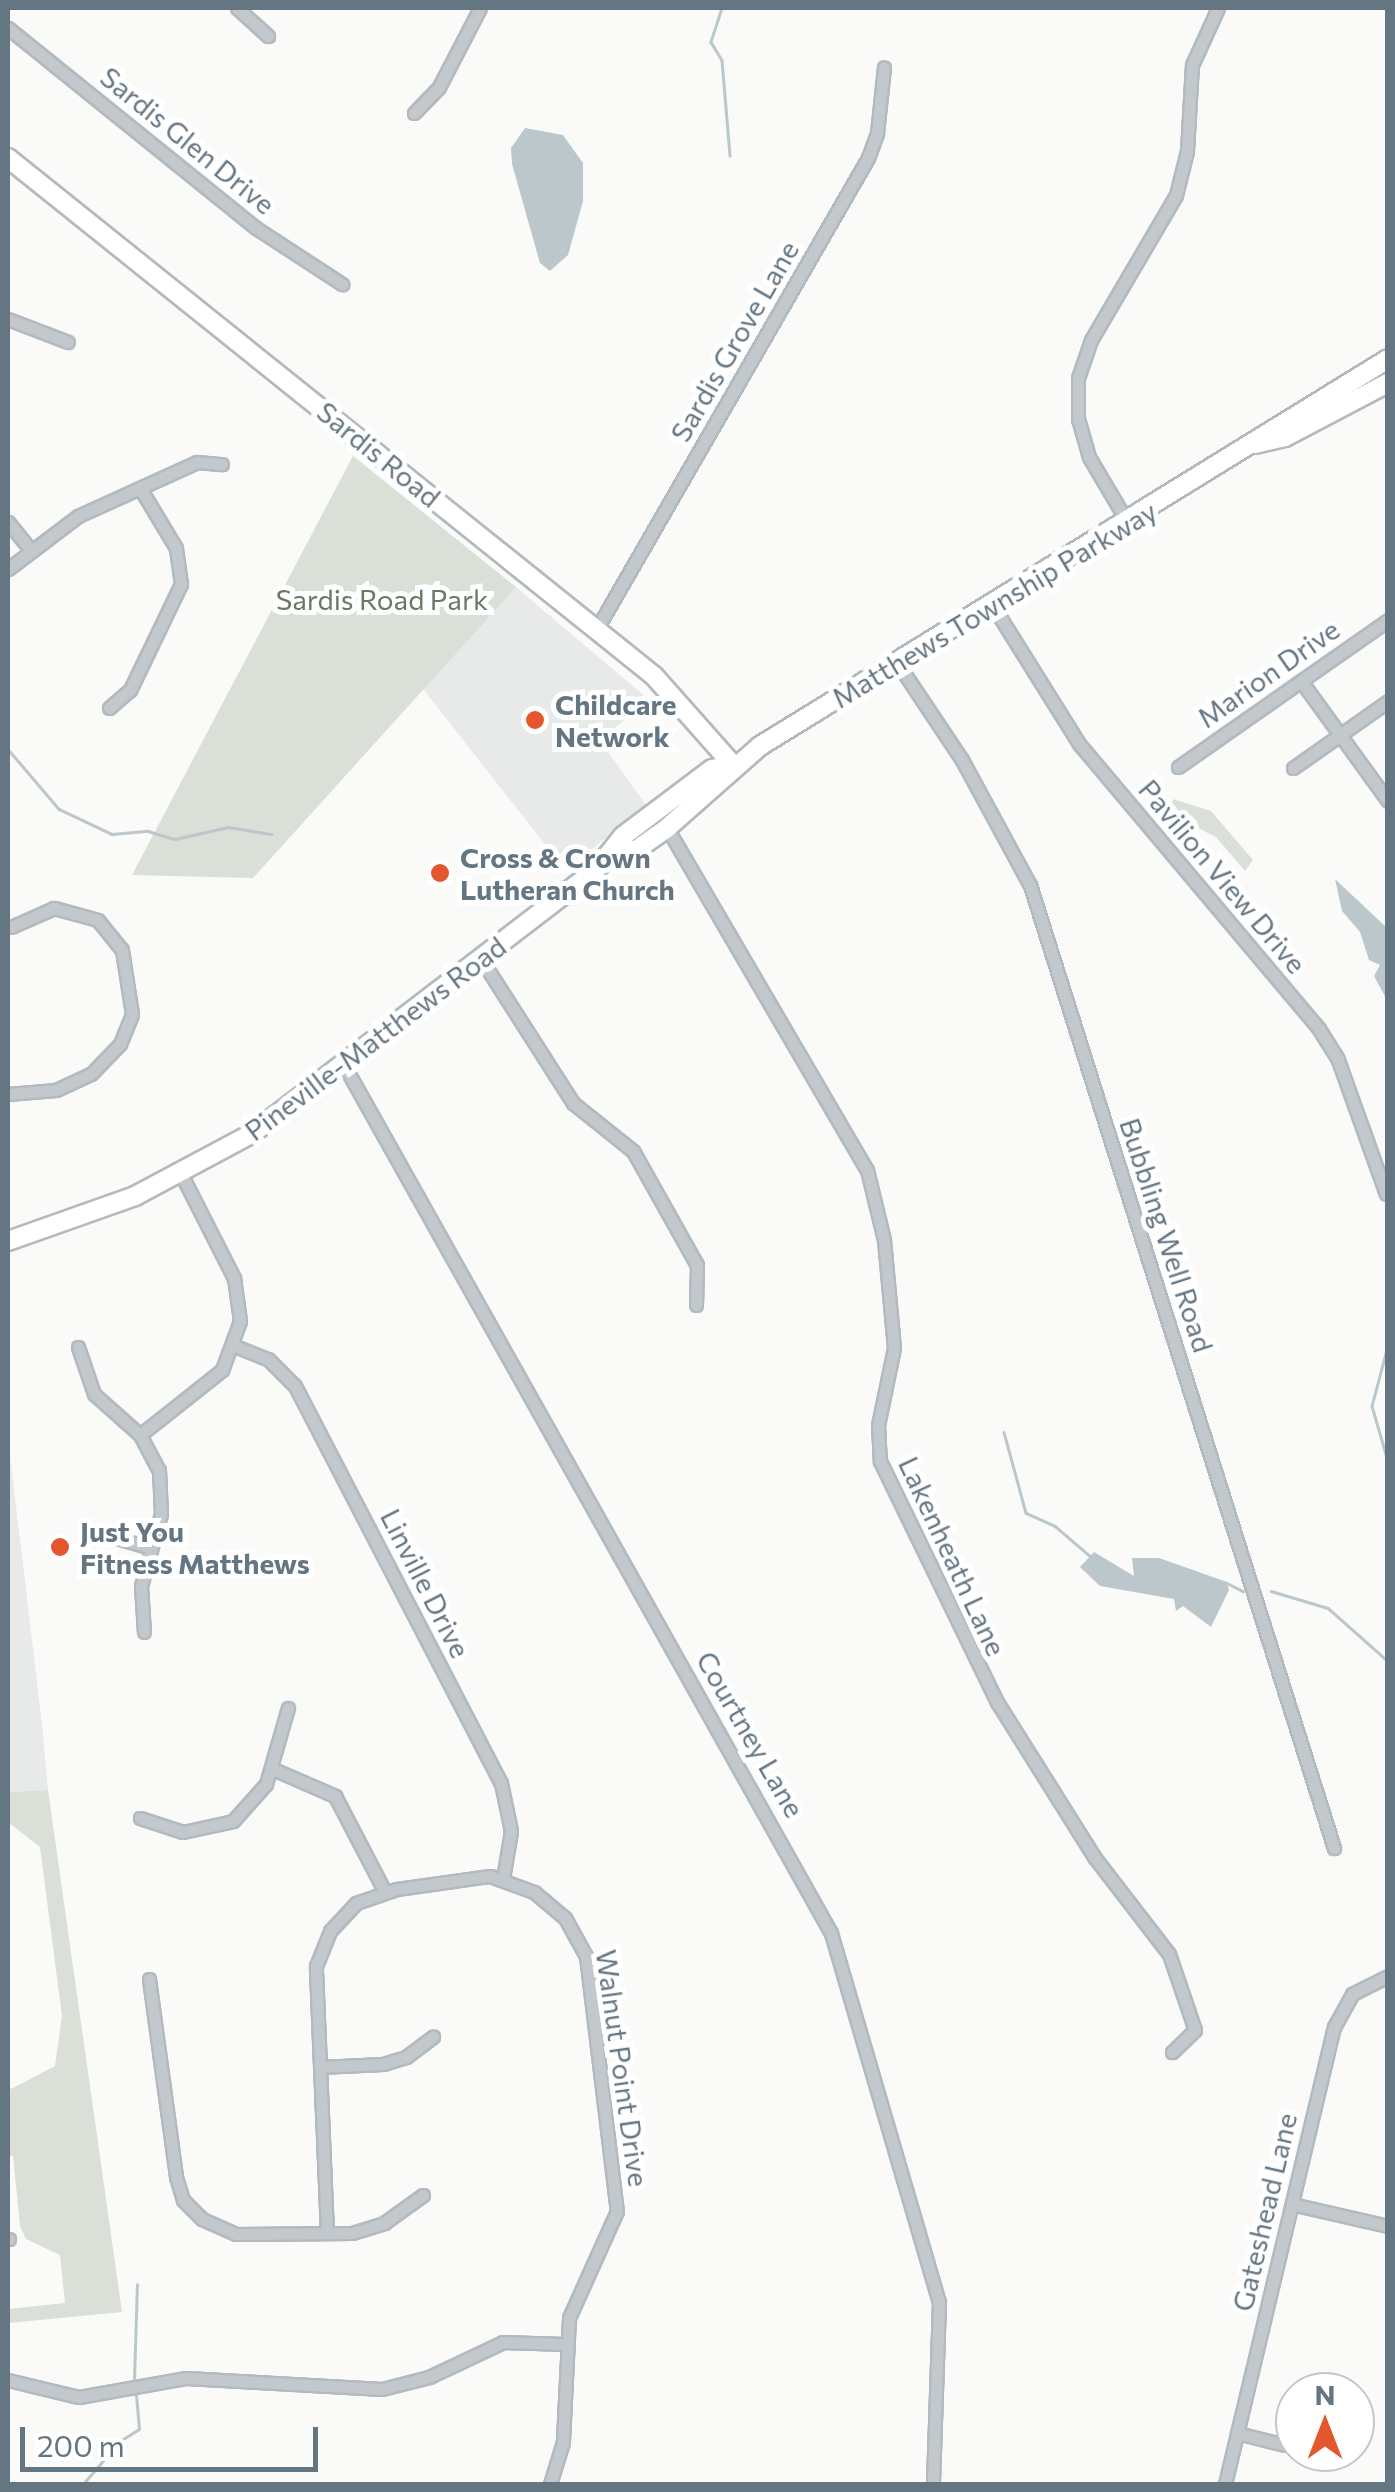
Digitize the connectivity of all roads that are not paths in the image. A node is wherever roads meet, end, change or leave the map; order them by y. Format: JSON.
{"nodes":[{"id":1,"x":237,"y":8,"type":"edge"},
{"id":2,"x":480,"y":8,"type":"edge"},
{"id":3,"x":1218,"y":8,"type":"edge"},
{"id":4,"x":8,"y":28,"type":"edge"},
{"id":5,"x":268,"y":36,"type":"dead end"},
{"id":6,"x":884,"y":67,"type":"dead end"},
{"id":7,"x":414,"y":113,"type":"dead end"},
{"id":8,"x":8,"y":158,"type":"edge"},
{"id":9,"x":342,"y":284,"type":"dead end"},
{"id":10,"x":8,"y":320,"type":"edge"},
{"id":11,"x":68,"y":342,"type":"dead end"},
{"id":12,"x":1388,"y":359,"type":"edge"},
{"id":13,"x":1388,"y":383,"type":"edge"},
{"id":14,"x":1255,"y":444,"type":"junction"},
{"id":15,"x":222,"y":464,"type":"dead end"},
{"id":16,"x":140,"y":488,"type":"junction"},
{"id":17,"x":8,"y":522,"type":"edge"},
{"id":18,"x":1128,"y":522,"type":"junction"},
{"id":19,"x":30,"y":549,"type":"junction"},
{"id":20,"x":8,"y":569,"type":"edge"},
{"id":21,"x":993,"y":606,"type":"junction"},
{"id":22,"x":1388,"y":620,"type":"edge"},
{"id":23,"x":596,"y":630,"type":"junction"},
{"id":24,"x":898,"y":664,"type":"junction"},
{"id":25,"x":1300,"y":681,"type":"junction"},
{"id":26,"x":1388,"y":701,"type":"edge"},
{"id":27,"x":109,"y":708,"type":"dead end"},
{"id":28,"x":1340,"y":735,"type":"junction"},
{"id":29,"x":734,"y":766,"type":"junction"},
{"id":30,"x":1178,"y":767,"type":"dead end"},
{"id":31,"x":1293,"y":768,"type":"dead end"},
{"id":32,"x":1388,"y":802,"type":"edge"},
{"id":33,"x":667,"y":828,"type":"junction"},
{"id":34,"x":615,"y":851,"type":"junction"},
{"id":35,"x":11,"y":927,"type":"dead end"},
{"id":36,"x":481,"y":959,"type":"junction"},
{"id":37,"x":345,"y":1067,"type":"junction"},
{"id":38,"x":8,"y":1094,"type":"edge"},
{"id":39,"x":181,"y":1174,"type":"junction"},
{"id":40,"x":1387,"y":1197,"type":"edge"},
{"id":41,"x":8,"y":1242,"type":"edge"},
{"id":42,"x":696,"y":1305,"type":"dead end"},
{"id":43,"x":234,"y":1346,"type":"junction"},
{"id":44,"x":78,"y":1347,"type":"dead end"},
{"id":45,"x":140,"y":1435,"type":"junction"},
{"id":46,"x":104,"y":1534,"type":"dead end"},
{"id":47,"x":150,"y":1548,"type":"junction"},
{"id":48,"x":144,"y":1632,"type":"dead end"},
{"id":49,"x":288,"y":1708,"type":"dead end"},
{"id":50,"x":273,"y":1769,"type":"junction"},
{"id":51,"x":140,"y":1818,"type":"dead end"},
{"id":52,"x":1334,"y":1848,"type":"dead end"},
{"id":53,"x":502,"y":1879,"type":"junction"},
{"id":54,"x":385,"y":1892,"type":"junction"},
{"id":55,"x":1388,"y":1976,"type":"edge"},
{"id":56,"x":149,"y":1978,"type":"dead end"},
{"id":57,"x":433,"y":2036,"type":"dead end"},
{"id":58,"x":1172,"y":2052,"type":"dead end"},
{"id":59,"x":320,"y":2067,"type":"junction"},
{"id":60,"x":423,"y":2195,"type":"dead end"},
{"id":61,"x":1292,"y":2204,"type":"junction"},
{"id":62,"x":1388,"y":2226,"type":"edge"},
{"id":63,"x":326,"y":2233,"type":"junction"},
{"id":64,"x":565,"y":2344,"type":"junction"},
{"id":65,"x":8,"y":2380,"type":"edge"},
{"id":66,"x":1237,"y":2434,"type":"junction"},
{"id":67,"x":1275,"y":2443,"type":"edge"},
{"id":68,"x":550,"y":2484,"type":"edge"},
{"id":69,"x":934,"y":2484,"type":"edge"},
{"id":70,"x":1225,"y":2484,"type":"edge"}],
"edges":[{"from":1,"to":5,"type":"street"},
{"from":2,"to":7,"type":"street"},
{"from":3,"to":18,"type":"street"},
{"from":4,"to":9,"type":"street","name":"Sardis Glen Drive"},
{"from":6,"to":23,"type":"street","name":"Sardis Grove Lane"},
{"from":8,"to":23,"type":"main road","name":"Sardis Road"},
{"from":10,"to":11,"type":"street"},
{"from":12,"to":14,"type":"main road","name":"Matthews Township Parkway"},
{"from":13,"to":14,"type":"main road","name":"Matthews Township Parkway"},
{"from":14,"to":18,"type":"main road","name":"Matthews Township Parkway"},
{"from":15,"to":16,"type":"street"},
{"from":16,"to":19,"type":"street"},
{"from":16,"to":27,"type":"street"},
{"from":17,"to":19,"type":"street"},
{"from":18,"to":21,"type":"main road","name":"Matthews Township Parkway"},
{"from":19,"to":20,"type":"street"},
{"from":21,"to":24,"type":"main road","name":"Matthews Township Parkway"},
{"from":21,"to":40,"type":"street","name":"Pavilion View Drive"},
{"from":22,"to":25,"type":"street","name":"Marion Drive"},
{"from":23,"to":29,"type":"main road","name":"Sardis Road"},
{"from":24,"to":29,"type":"main road","name":"Matthews Township Parkway"},
{"from":24,"to":52,"type":"street","name":"Bubbling Well Road"},
{"from":25,"to":28,"type":"street"},
{"from":25,"to":30,"type":"street","name":"Marion Drive"},
{"from":26,"to":28,"type":"street"},
{"from":28,"to":31,"type":"street"},
{"from":28,"to":32,"type":"street"},
{"from":29,"to":33,"type":"main road","name":"Pineville-Matthews Road"},
{"from":29,"to":34,"type":"main road","name":"Pineville-Matthews Road"},
{"from":33,"to":34,"type":"main road","name":"Pineville-Matthews Road"},
{"from":33,"to":58,"type":"street","name":"Lakenheath Lane"},
{"from":34,"to":36,"type":"main road","name":"Pineville-Matthews Road"},
{"from":35,"to":38,"type":"street"},
{"from":36,"to":37,"type":"main road","name":"Pineville-Matthews Road"},
{"from":36,"to":42,"type":"street"},
{"from":37,"to":39,"type":"main road","name":"Pineville-Matthews Road"},
{"from":37,"to":69,"type":"street","name":"Courtney Lane"},
{"from":39,"to":41,"type":"main road","name":"Pineville-Matthews Road"},
{"from":39,"to":43,"type":"street"},
{"from":43,"to":45,"type":"street"},
{"from":43,"to":53,"type":"street","name":"Linville Drive"},
{"from":44,"to":45,"type":"street"},
{"from":45,"to":47,"type":"street"},
{"from":46,"to":47,"type":"street"},
{"from":47,"to":48,"type":"street"},
{"from":49,"to":50,"type":"street"},
{"from":50,"to":51,"type":"street"},
{"from":50,"to":54,"type":"street"},
{"from":53,"to":54,"type":"street","name":"Walnut Point Drive"},
{"from":53,"to":64,"type":"street","name":"Walnut Point Drive"},
{"from":54,"to":59,"type":"street","name":"Walnut Point Drive"},
{"from":55,"to":61,"type":"street","name":"Gateshead Lane"},
{"from":56,"to":63,"type":"street"},
{"from":57,"to":59,"type":"street"},
{"from":59,"to":63,"type":"street","name":"Walnut Point Drive"},
{"from":60,"to":63,"type":"street"},
{"from":61,"to":62,"type":"street"},
{"from":61,"to":66,"type":"street","name":"Gateshead Lane"},
{"from":64,"to":65,"type":"street"},
{"from":64,"to":68,"type":"street","name":"Walnut Point Drive"},
{"from":66,"to":67,"type":"street"},
{"from":66,"to":70,"type":"street","name":"Gateshead Lane"}]}
